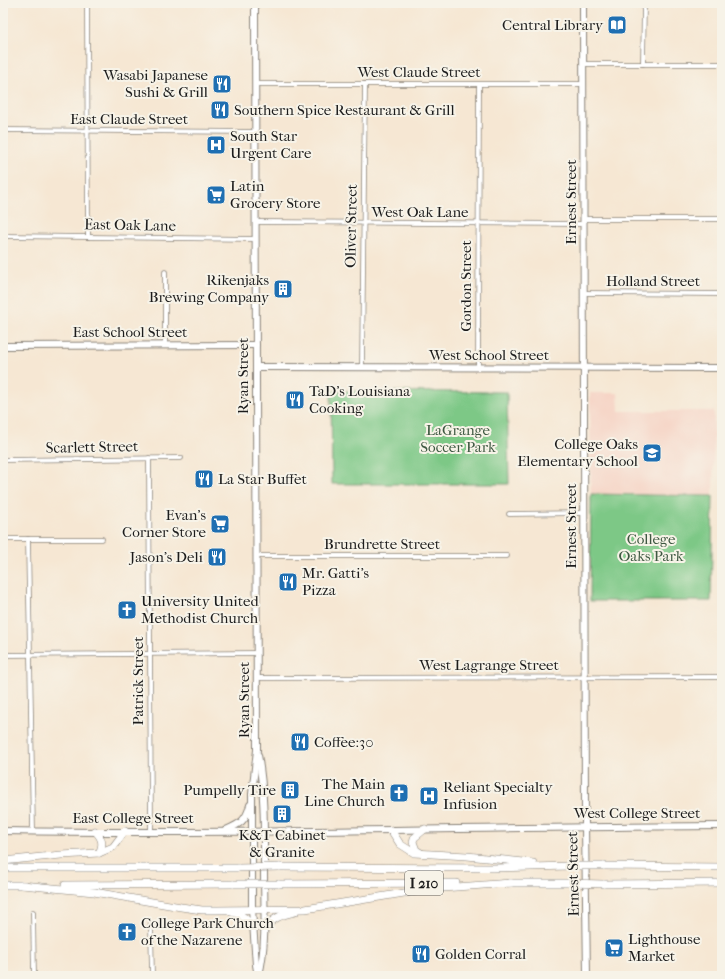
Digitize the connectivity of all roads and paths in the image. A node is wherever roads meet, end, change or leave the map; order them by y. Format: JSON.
{"nodes":[{"id":1,"x":4,"y":3,"type":"edge"},
{"id":2,"x":88,"y":3,"type":"edge"},
{"id":3,"x":256,"y":3,"type":"edge"},
{"id":4,"x":583,"y":3,"type":"edge"},
{"id":5,"x":644,"y":3,"type":"edge"},
{"id":6,"x":583,"y":64,"type":"junction"},
{"id":7,"x":643,"y":64,"type":"junction"},
{"id":8,"x":722,"y":64,"type":"edge"},
{"id":9,"x":3,"y":65,"type":"edge"},
{"id":10,"x":256,"y":84,"type":"junction"},
{"id":11,"x":365,"y":84,"type":"junction"},
{"id":12,"x":583,"y":84,"type":"junction"},
{"id":13,"x":479,"y":85,"type":"junction"},
{"id":14,"x":3,"y":130,"type":"edge"},
{"id":15,"x":87,"y":131,"type":"junction"},
{"id":16,"x":256,"y":132,"type":"junction"},
{"id":17,"x":722,"y":219,"type":"edge"},
{"id":18,"x":584,"y":221,"type":"junction"},
{"id":19,"x":256,"y":222,"type":"junction"},
{"id":20,"x":363,"y":224,"type":"junction"},
{"id":21,"x":478,"y":224,"type":"junction"},
{"id":22,"x":3,"y":236,"type":"edge"},
{"id":23,"x":88,"y":237,"type":"junction"},
{"id":24,"x":256,"y":239,"type":"junction"},
{"id":25,"x":165,"y":272,"type":"dead end"},
{"id":26,"x":584,"y":293,"type":"junction"},
{"id":27,"x":722,"y":294,"type":"edge"},
{"id":28,"x":256,"y":344,"type":"junction"},
{"id":29,"x":165,"y":345,"type":"junction"},
{"id":30,"x":3,"y":346,"type":"edge"},
{"id":31,"x":362,"y":367,"type":"junction"},
{"id":32,"x":256,"y":368,"type":"junction"},
{"id":33,"x":478,"y":368,"type":"junction"},
{"id":34,"x":584,"y":368,"type":"junction"},
{"id":35,"x":722,"y":368,"type":"edge"},
{"id":36,"x":149,"y":458,"type":"junction"},
{"id":37,"x":181,"y":458,"type":"dead end"},
{"id":38,"x":3,"y":460,"type":"edge"},
{"id":39,"x":508,"y":514,"type":"dead end"},
{"id":40,"x":584,"y":514,"type":"junction"},
{"id":41,"x":3,"y":539,"type":"edge"},
{"id":42,"x":28,"y":539,"type":"junction"},
{"id":43,"x":102,"y":539,"type":"dead end"},
{"id":44,"x":257,"y":556,"type":"junction"},
{"id":45,"x":507,"y":556,"type":"dead end"},
{"id":46,"x":257,"y":653,"type":"junction"},
{"id":47,"x":150,"y":654,"type":"junction"},
{"id":48,"x":3,"y":655,"type":"edge"},
{"id":49,"x":30,"y":655,"type":"junction"},
{"id":50,"x":585,"y":677,"type":"junction"},
{"id":51,"x":722,"y":677,"type":"edge"},
{"id":52,"x":257,"y":678,"type":"junction"},
{"id":53,"x":257,"y":750,"type":"junction"},
{"id":54,"x":252,"y":794,"type":"junction"},
{"id":55,"x":585,"y":826,"type":"junction"},
{"id":56,"x":722,"y":826,"type":"edge"},
{"id":57,"x":425,"y":829,"type":"junction"},
{"id":58,"x":391,"y":830,"type":"junction"},
{"id":59,"x":3,"y":831,"type":"edge"},
{"id":60,"x":33,"y":831,"type":"junction"},
{"id":61,"x":95,"y":831,"type":"junction"},
{"id":62,"x":124,"y":831,"type":"junction"},
{"id":63,"x":151,"y":831,"type":"junction"},
{"id":64,"x":224,"y":831,"type":"junction"},
{"id":65,"x":252,"y":831,"type":"junction"},
{"id":66,"x":264,"y":831,"type":"junction"},
{"id":67,"x":99,"y":853,"type":"junction"},
{"id":68,"x":423,"y":854,"type":"junction"},
{"id":69,"x":3,"y":862,"type":"edge"},
{"id":70,"x":557,"y":866,"type":"junction"},
{"id":71,"x":722,"y":867,"type":"edge"},
{"id":72,"x":3,"y":868,"type":"edge"},
{"id":73,"x":512,"y":883,"type":"junction"},
{"id":74,"x":722,"y":883,"type":"edge"},
{"id":75,"x":3,"y":885,"type":"edge"},
{"id":76,"x":22,"y":885,"type":"junction"},
{"id":77,"x":264,"y":908,"type":"junction"},
{"id":78,"x":312,"y":908,"type":"junction"},
{"id":79,"x":252,"y":909,"type":"junction"},
{"id":80,"x":217,"y":910,"type":"junction"},
{"id":81,"x":33,"y":912,"type":"dead end"},
{"id":82,"x":151,"y":924,"type":"dead end"},
{"id":83,"x":254,"y":928,"type":"junction"},
{"id":84,"x":264,"y":930,"type":"junction"},
{"id":85,"x":34,"y":976,"type":"edge"},
{"id":86,"x":152,"y":976,"type":"edge"},
{"id":87,"x":259,"y":976,"type":"edge"},
{"id":88,"x":587,"y":976,"type":"edge"}],
"edges":[{"from":1,"to":9,"type":"street"},
{"from":2,"to":15,"type":"street"},
{"from":3,"to":10,"type":"street","name":"Ryan Street"},
{"from":4,"to":6,"type":"street","name":"Ernest Street"},
{"from":5,"to":7,"type":"street"},
{"from":6,"to":7,"type":"street"},
{"from":6,"to":12,"type":"street","name":"Ernest Street"},
{"from":7,"to":8,"type":"street"},
{"from":10,"to":11,"type":"street","name":"West Claude Street"},
{"from":10,"to":16,"type":"street","name":"Ryan Street"},
{"from":11,"to":13,"type":"street","name":"West Claude Street"},
{"from":11,"to":20,"type":"street","name":"Oliver Street"},
{"from":12,"to":13,"type":"street","name":"West Claude Street"},
{"from":12,"to":18,"type":"street","name":"Ernest Street"},
{"from":13,"to":21,"type":"street","name":"Gordon Street"},
{"from":14,"to":15,"type":"street","name":"East Claude Street"},
{"from":15,"to":16,"type":"street","name":"East Claude Street"},
{"from":15,"to":23,"type":"street"},
{"from":16,"to":19,"type":"street","name":"Ryan Street"},
{"from":17,"to":18,"type":"street","name":"West Oak Lane"},
{"from":18,"to":21,"type":"street","name":"West Oak Lane"},
{"from":18,"to":26,"type":"street","name":"Ernest Street"},
{"from":19,"to":20,"type":"street","name":"West Oak Lane"},
{"from":19,"to":24,"type":"street","name":"Ryan Street"},
{"from":20,"to":21,"type":"street","name":"West Oak Lane"},
{"from":20,"to":31,"type":"street","name":"Oliver Street"},
{"from":21,"to":33,"type":"street","name":"Gordon Street"},
{"from":22,"to":23,"type":"street","name":"East Oak Lane"},
{"from":23,"to":24,"type":"street","name":"East Oak Lane"},
{"from":24,"to":28,"type":"street","name":"Ryan Street"},
{"from":25,"to":29,"type":"street"},
{"from":26,"to":27,"type":"street","name":"Holland Street"},
{"from":26,"to":34,"type":"street","name":"Ernest Street"},
{"from":28,"to":29,"type":"street","name":"East School Street"},
{"from":28,"to":32,"type":"street","name":"Ryan Street"},
{"from":29,"to":30,"type":"street","name":"East School Street"},
{"from":31,"to":32,"type":"street","name":"West School Street"},
{"from":31,"to":33,"type":"street","name":"West School Street"},
{"from":32,"to":44,"type":"street","name":"Ryan Street"},
{"from":33,"to":34,"type":"street","name":"West School Street"},
{"from":34,"to":35,"type":"street","name":"West School Street"},
{"from":34,"to":40,"type":"street","name":"Ernest Street"},
{"from":36,"to":37,"type":"street","name":"Scarlett Street"},
{"from":36,"to":38,"type":"street","name":"Scarlett Street"},
{"from":36,"to":47,"type":"street","name":"Patrick Street"},
{"from":39,"to":40,"type":"street"},
{"from":40,"to":50,"type":"street","name":"Ernest Street"},
{"from":41,"to":42,"type":"street"},
{"from":42,"to":43,"type":"street"},
{"from":42,"to":49,"type":"street"},
{"from":44,"to":45,"type":"street","name":"Brundrette Street"},
{"from":44,"to":46,"type":"street","name":"Ryan Street"},
{"from":46,"to":47,"type":"street"},
{"from":46,"to":52,"type":"street","name":"Ryan Street"},
{"from":47,"to":49,"type":"street"},
{"from":47,"to":63,"type":"street","name":"Patrick Street"},
{"from":48,"to":49,"type":"street"},
{"from":49,"to":60,"type":"street"},
{"from":50,"to":51,"type":"street","name":"West Lagrange Street"},
{"from":50,"to":52,"type":"street","name":"West Lagrange Street"},
{"from":50,"to":55,"type":"street","name":"Ernest Street"},
{"from":52,"to":53,"type":"street","name":"Ryan Street"},
{"from":53,"to":54,"type":"street","name":"Ryan Street"},
{"from":53,"to":66,"type":"street","name":"Ryan Street"},
{"from":54,"to":64,"type":"street"},
{"from":54,"to":65,"type":"street","name":"Ryan Street"},
{"from":55,"to":56,"type":"street","name":"West College Street"},
{"from":55,"to":57,"type":"street","name":"West College Street"},
{"from":55,"to":88,"type":"street","name":"Ernest Street"},
{"from":57,"to":58,"type":"street","name":"West College Street"},
{"from":57,"to":68,"type":"highway"},
{"from":58,"to":66,"type":"street","name":"West College Street"},
{"from":58,"to":68,"type":"highway"},
{"from":59,"to":60,"type":"street","name":"East College Street"},
{"from":60,"to":61,"type":"street","name":"East College Street"},
{"from":61,"to":62,"type":"street","name":"East College Street"},
{"from":61,"to":67,"type":"highway"},
{"from":62,"to":63,"type":"street","name":"East College Street"},
{"from":62,"to":67,"type":"highway"},
{"from":63,"to":64,"type":"street","name":"East College Street"},
{"from":64,"to":65,"type":"street","name":"East College Street"},
{"from":65,"to":66,"type":"street","name":"East College Street"},
{"from":65,"to":79,"type":"street","name":"Ryan Street"},
{"from":66,"to":77,"type":"street","name":"Ryan Street"},
{"from":67,"to":69,"type":"highway"},
{"from":68,"to":70,"type":"highway"},
{"from":70,"to":71,"type":"highway","number":"I 210","bridge":true},
{"from":70,"to":72,"type":"highway","number":"I 210","bridge":true},
{"from":73,"to":74,"type":"highway","number":"I 210","bridge":true},
{"from":73,"to":76,"type":"highway","number":"I 210","bridge":true},
{"from":73,"to":78,"type":"highway"},
{"from":75,"to":76,"type":"highway","number":"I 210"},
{"from":76,"to":80,"type":"highway"},
{"from":77,"to":78,"type":"highway"},
{"from":77,"to":79,"type":"highway"},
{"from":77,"to":84,"type":"street","name":"Ryan Street"},
{"from":78,"to":84,"type":"highway"},
{"from":79,"to":80,"type":"highway"},
{"from":79,"to":83,"type":"street","name":"Ryan Street"},
{"from":80,"to":83,"type":"highway"},
{"from":81,"to":85,"type":"street"},
{"from":82,"to":86,"type":"street"},
{"from":83,"to":87,"type":"street","name":"Ryan Street"},
{"from":84,"to":87,"type":"street","name":"Ryan Street"}]}
